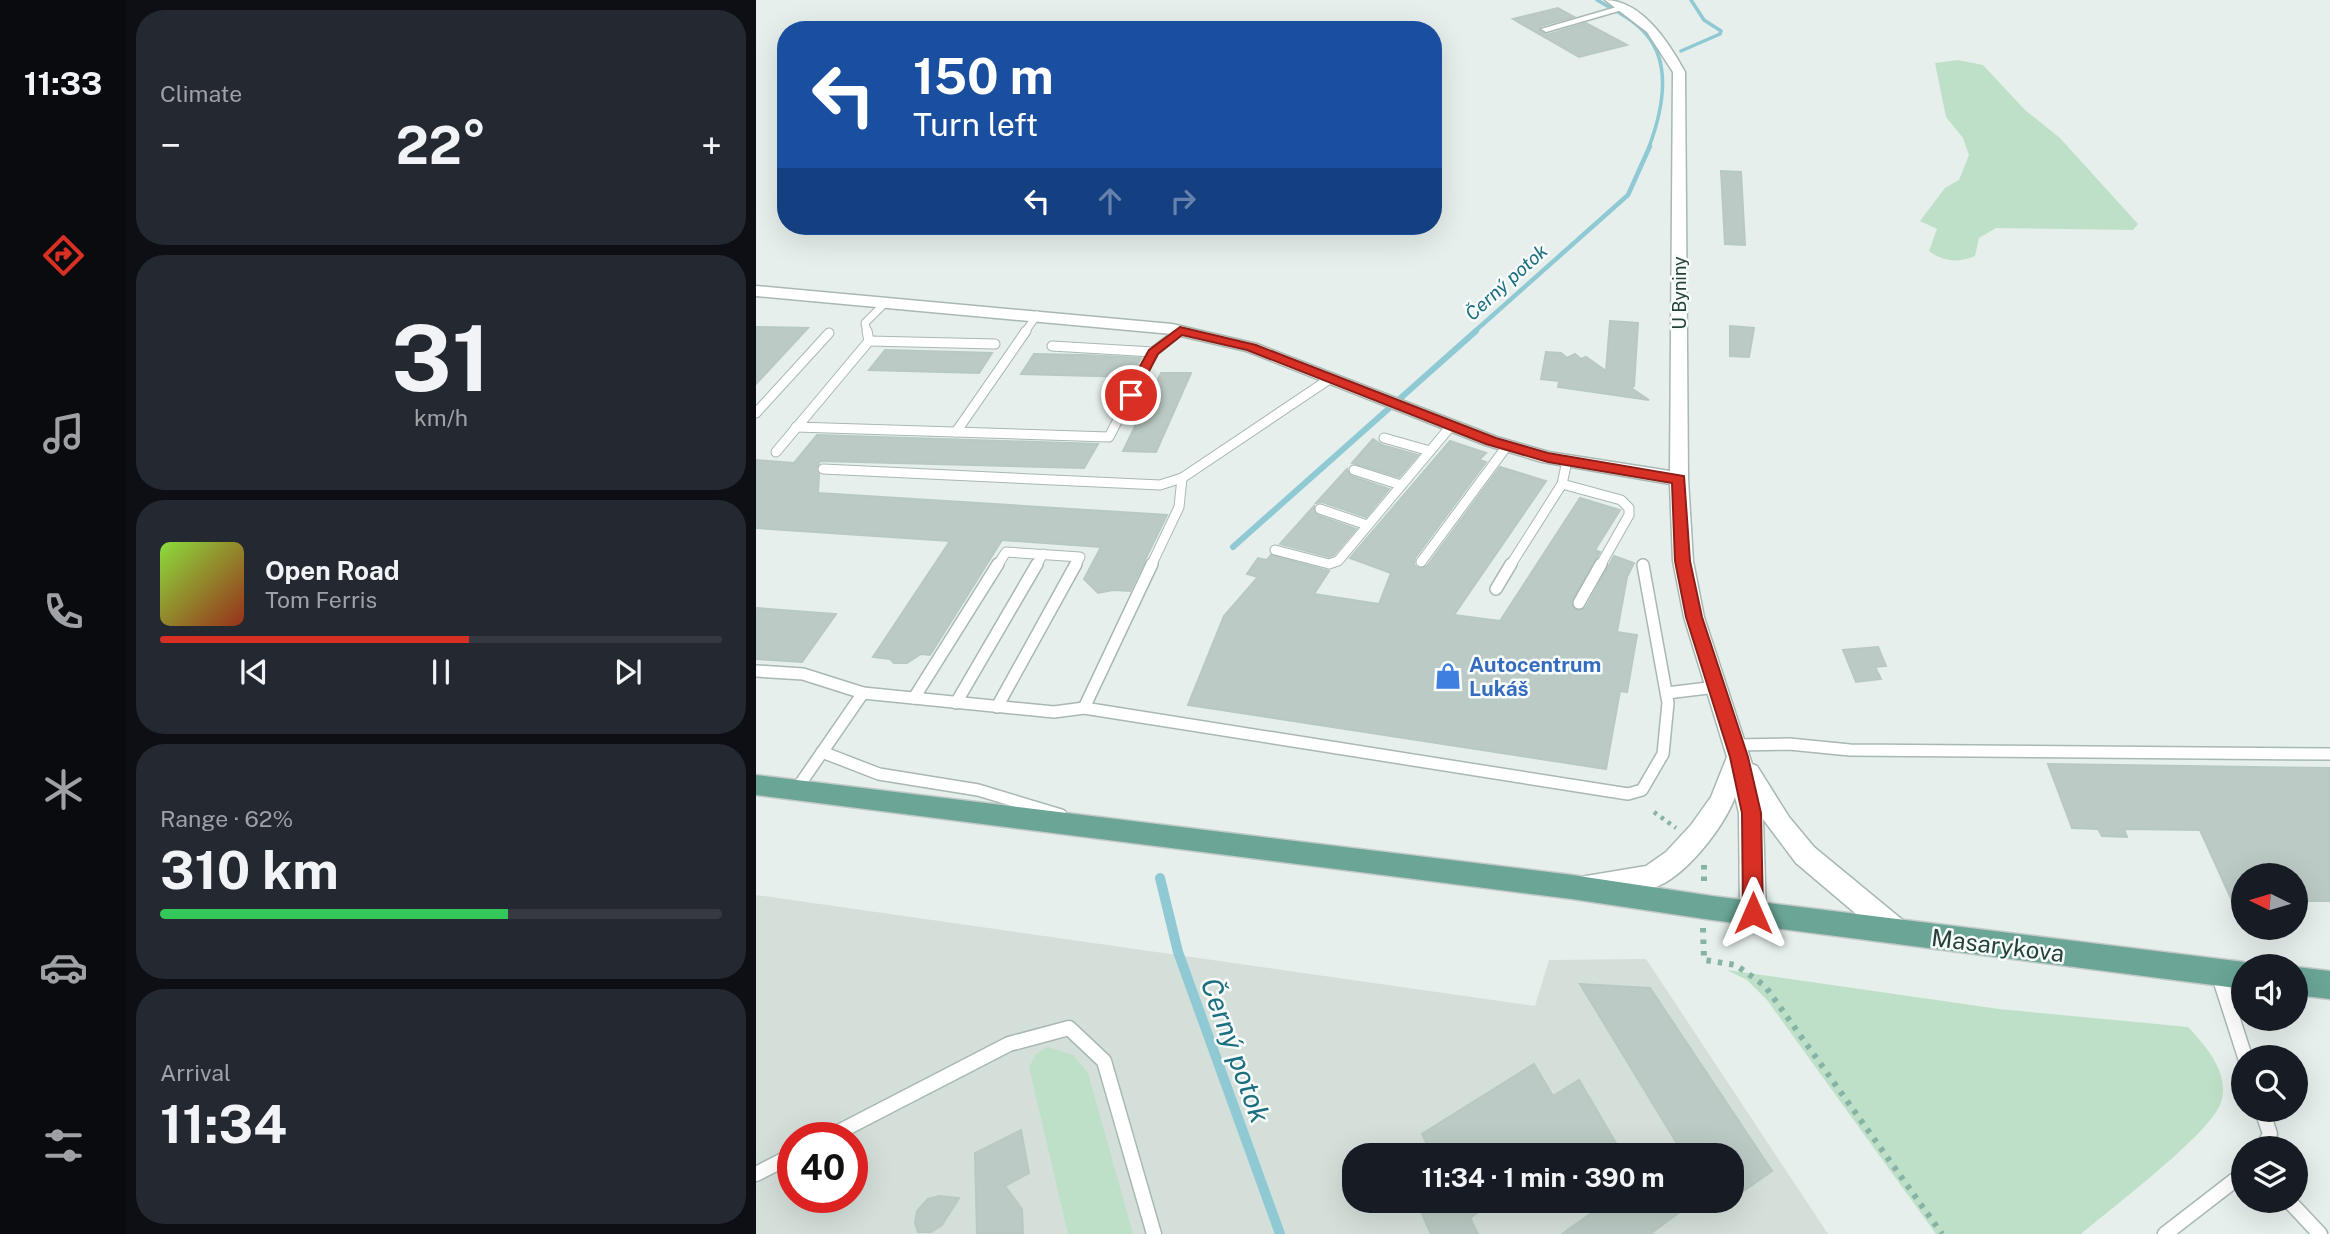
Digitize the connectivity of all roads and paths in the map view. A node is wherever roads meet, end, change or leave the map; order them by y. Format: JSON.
{"nodes":[{"id":1,"x":1609,"y":6,"type":"edge"},
{"id":2,"x":1546,"y":29,"type":"dead end"},
{"id":3,"x":756,"y":291,"type":"edge"},
{"id":4,"x":886,"y":302,"type":"junction"},
{"id":5,"x":1037,"y":315,"type":"junction"},
{"id":6,"x":1180,"y":331,"type":"junction"},
{"id":7,"x":829,"y":333,"type":"dead end"},
{"id":8,"x":869,"y":341,"type":"junction"},
{"id":9,"x":995,"y":344,"type":"dead end"},
{"id":10,"x":1052,"y":346,"type":"dead end"},
{"id":11,"x":1153,"y":352,"type":"junction"},
{"id":12,"x":1331,"y":378,"type":"junction"},
{"id":13,"x":756,"y":413,"type":"edge"},
{"id":14,"x":1451,"y":426,"type":"junction"},
{"id":15,"x":796,"y":428,"type":"junction"},
{"id":16,"x":956,"y":432,"type":"junction"},
{"id":17,"x":1384,"y":438,"type":"dead end"},
{"id":18,"x":1507,"y":446,"type":"junction"},
{"id":19,"x":1430,"y":451,"type":"junction"},
{"id":20,"x":776,"y":452,"type":"dead end"},
{"id":21,"x":1567,"y":461,"type":"junction"},
{"id":22,"x":823,"y":469,"type":"dead end"},
{"id":23,"x":1354,"y":470,"type":"dead end"},
{"id":24,"x":1182,"y":478,"type":"junction"},
{"id":25,"x":1679,"y":479,"type":"junction"},
{"id":26,"x":1562,"y":484,"type":"junction"},
{"id":27,"x":1401,"y":485,"type":"junction"},
{"id":28,"x":1320,"y":509,"type":"dead end"},
{"id":29,"x":1367,"y":525,"type":"junction"},
{"id":30,"x":1275,"y":550,"type":"dead end"},
{"id":31,"x":1043,"y":554,"type":"junction"},
{"id":32,"x":1421,"y":562,"type":"dead end"},
{"id":33,"x":1643,"y":565,"type":"dead end"},
{"id":34,"x":1496,"y":589,"type":"dead end"},
{"id":35,"x":1580,"y":603,"type":"dead end"},
{"id":36,"x":756,"y":671,"type":"edge"},
{"id":37,"x":1716,"y":687,"type":"junction"},
{"id":38,"x":863,"y":693,"type":"junction"},
{"id":39,"x":1667,"y":693,"type":"junction"},
{"id":40,"x":914,"y":698,"type":"junction"},
{"id":41,"x":956,"y":703,"type":"junction"},
{"id":42,"x":997,"y":707,"type":"junction"},
{"id":43,"x":1084,"y":708,"type":"junction"},
{"id":44,"x":1737,"y":751,"type":"junction"},
{"id":45,"x":822,"y":752,"type":"junction"},
{"id":46,"x":2330,"y":754,"type":"edge"},
{"id":47,"x":756,"y":785,"type":"edge"},
{"id":48,"x":796,"y":790,"type":"junction"},
{"id":49,"x":1654,"y":812,"type":"dead end"},
{"id":50,"x":1111,"y":830,"type":"junction"},
{"id":51,"x":1681,"y":832,"type":"dead end"},
{"id":52,"x":1572,"y":887,"type":"junction"},
{"id":53,"x":1703,"y":907,"type":"junction"},
{"id":54,"x":1753,"y":913,"type":"junction"},
{"id":55,"x":1896,"y":931,"type":"junction"},
{"id":56,"x":2231,"y":975,"type":"edge"},
{"id":57,"x":2308,"y":982,"type":"edge"},
{"id":58,"x":2330,"y":985,"type":"edge"},
{"id":59,"x":858,"y":1122,"type":"edge"},
{"id":60,"x":777,"y":1163,"type":"edge"},
{"id":61,"x":756,"y":1174,"type":"edge"},
{"id":62,"x":2231,"y":1183,"type":"edge"},
{"id":63,"x":2300,"y":1213,"type":"edge"},
{"id":64,"x":1154,"y":1234,"type":"edge"},
{"id":65,"x":1942,"y":1234,"type":"edge"},
{"id":66,"x":2165,"y":1234,"type":"edge"},
{"id":67,"x":2320,"y":1234,"type":"edge"}],
"edges":[{"from":1,"to":2,"type":"street"},
{"from":1,"to":25,"type":"street","name":"U Byniny"},
{"from":3,"to":4,"type":"street"},
{"from":4,"to":5,"type":"street"},
{"from":4,"to":8,"type":"lane"},
{"from":5,"to":6,"type":"street"},
{"from":5,"to":16,"type":"lane"},
{"from":6,"to":11,"type":"lane"},
{"from":6,"to":12,"type":"street"},
{"from":7,"to":13,"type":"lane"},
{"from":8,"to":9,"type":"lane"},
{"from":8,"to":15,"type":"lane"},
{"from":10,"to":11,"type":"lane"},
{"from":11,"to":16,"type":"lane"},
{"from":12,"to":14,"type":"street"},
{"from":12,"to":24,"type":"lane"},
{"from":14,"to":18,"type":"street"},
{"from":14,"to":19,"type":"lane"},
{"from":15,"to":16,"type":"lane"},
{"from":15,"to":20,"type":"lane"},
{"from":17,"to":19,"type":"lane"},
{"from":18,"to":21,"type":"street"},
{"from":18,"to":32,"type":"lane"},
{"from":19,"to":27,"type":"lane"},
{"from":21,"to":25,"type":"street"},
{"from":21,"to":26,"type":"lane"},
{"from":22,"to":24,"type":"lane"},
{"from":23,"to":27,"type":"lane"},
{"from":24,"to":43,"type":"lane"},
{"from":25,"to":37,"type":"street","name":"U Byniny"},
{"from":26,"to":34,"type":"lane"},
{"from":26,"to":35,"type":"lane"},
{"from":27,"to":29,"type":"lane"},
{"from":28,"to":29,"type":"lane"},
{"from":29,"to":30,"type":"lane"},
{"from":31,"to":40,"type":"lane"},
{"from":31,"to":41,"type":"lane"},
{"from":31,"to":42,"type":"lane"},
{"from":33,"to":39,"type":"lane"},
{"from":36,"to":38,"type":"lane"},
{"from":37,"to":39,"type":"lane"},
{"from":37,"to":44,"type":"street","name":"U Byniny"},
{"from":38,"to":40,"type":"lane"},
{"from":38,"to":45,"type":"lane"},
{"from":39,"to":43,"type":"lane"},
{"from":40,"to":41,"type":"lane"},
{"from":41,"to":42,"type":"lane"},
{"from":42,"to":43,"type":"lane"},
{"from":44,"to":46,"type":"lane"},
{"from":44,"to":52,"type":"street"},
{"from":44,"to":54,"type":"street"},
{"from":44,"to":55,"type":"street"},
{"from":45,"to":48,"type":"lane"},
{"from":45,"to":50,"type":"lane"},
{"from":47,"to":48,"type":"main road","name":"Masarykova"},
{"from":48,"to":50,"type":"main road","name":"Masarykova"},
{"from":49,"to":51,"type":"path"},
{"from":50,"to":52,"type":"main road","name":"Masarykova"},
{"from":52,"to":53,"type":"main road","name":"Masarykova"},
{"from":53,"to":54,"type":"main road","name":"Masarykova"},
{"from":53,"to":65,"type":"path"},
{"from":54,"to":55,"type":"main road","name":"Masarykova"},
{"from":55,"to":56,"type":"main road","name":"Masarykova"},
{"from":57,"to":58,"type":"main road"},
{"from":59,"to":64,"type":"lane"},
{"from":60,"to":61,"type":"lane"},
{"from":62,"to":66,"type":"lane"},
{"from":63,"to":67,"type":"lane"}]}
